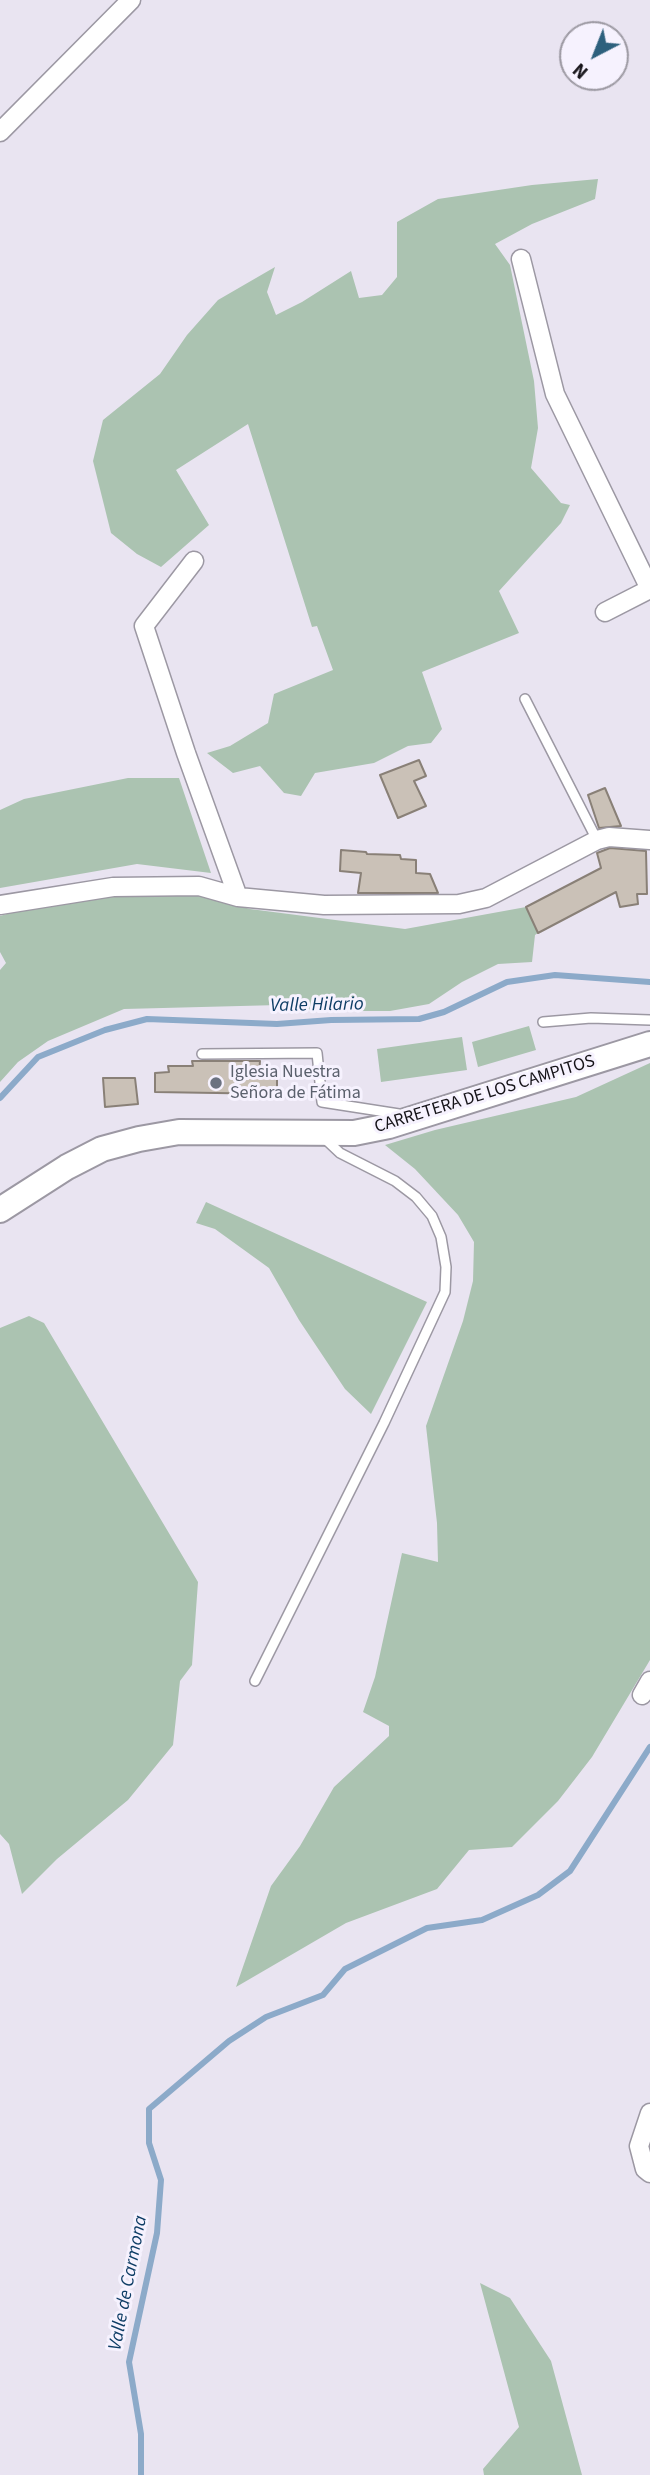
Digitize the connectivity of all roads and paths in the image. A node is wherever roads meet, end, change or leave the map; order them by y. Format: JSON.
{"nodes":[{"id":1,"x":131,"y":0,"type":"edge"},
{"id":2,"x":0,"y":132,"type":"edge"},
{"id":3,"x":521,"y":259,"type":"dead end"},
{"id":4,"x":194,"y":561,"type":"dead end"},
{"id":5,"x":650,"y":589,"type":"edge"},
{"id":6,"x":605,"y":612,"type":"dead end"},
{"id":7,"x":525,"y":699,"type":"dead end"},
{"id":8,"x":597,"y":840,"type":"junction"},
{"id":9,"x":650,"y":840,"type":"edge"},
{"id":10,"x":238,"y":897,"type":"junction"},
{"id":11,"x":0,"y":905,"type":"edge"},
{"id":12,"x":650,"y":1020,"type":"edge"},
{"id":13,"x":543,"y":1022,"type":"dead end"},
{"id":14,"x":650,"y":1044,"type":"edge"},
{"id":15,"x":202,"y":1054,"type":"dead end"},
{"id":16,"x":418,"y":1117,"type":"junction"},
{"id":17,"x":317,"y":1131,"type":"junction"},
{"id":18,"x":0,"y":1210,"type":"edge"},
{"id":19,"x":255,"y":1681,"type":"dead end"},
{"id":20,"x":650,"y":2113,"type":"edge"},
{"id":21,"x":650,"y":2173,"type":"edge"}],
"edges":[{"from":1,"to":2,"type":"street"},
{"from":3,"to":5,"type":"street"},
{"from":4,"to":10,"type":"street"},
{"from":5,"to":6,"type":"street"},
{"from":7,"to":8,"type":"lane"},
{"from":8,"to":9,"type":"street"},
{"from":8,"to":10,"type":"street"},
{"from":10,"to":11,"type":"street"},
{"from":12,"to":13,"type":"lane"},
{"from":14,"to":16,"type":"main road","name":"CARRETERA DE LOS CAMPITOS"},
{"from":15,"to":16,"type":"lane"},
{"from":16,"to":17,"type":"main road","name":"CARRETERA DE LOS CAMPITOS"},
{"from":17,"to":18,"type":"main road","name":"CARRETERA DE LOS CAMPITOS"},
{"from":17,"to":19,"type":"lane"},
{"from":20,"to":21,"type":"street"}]}
